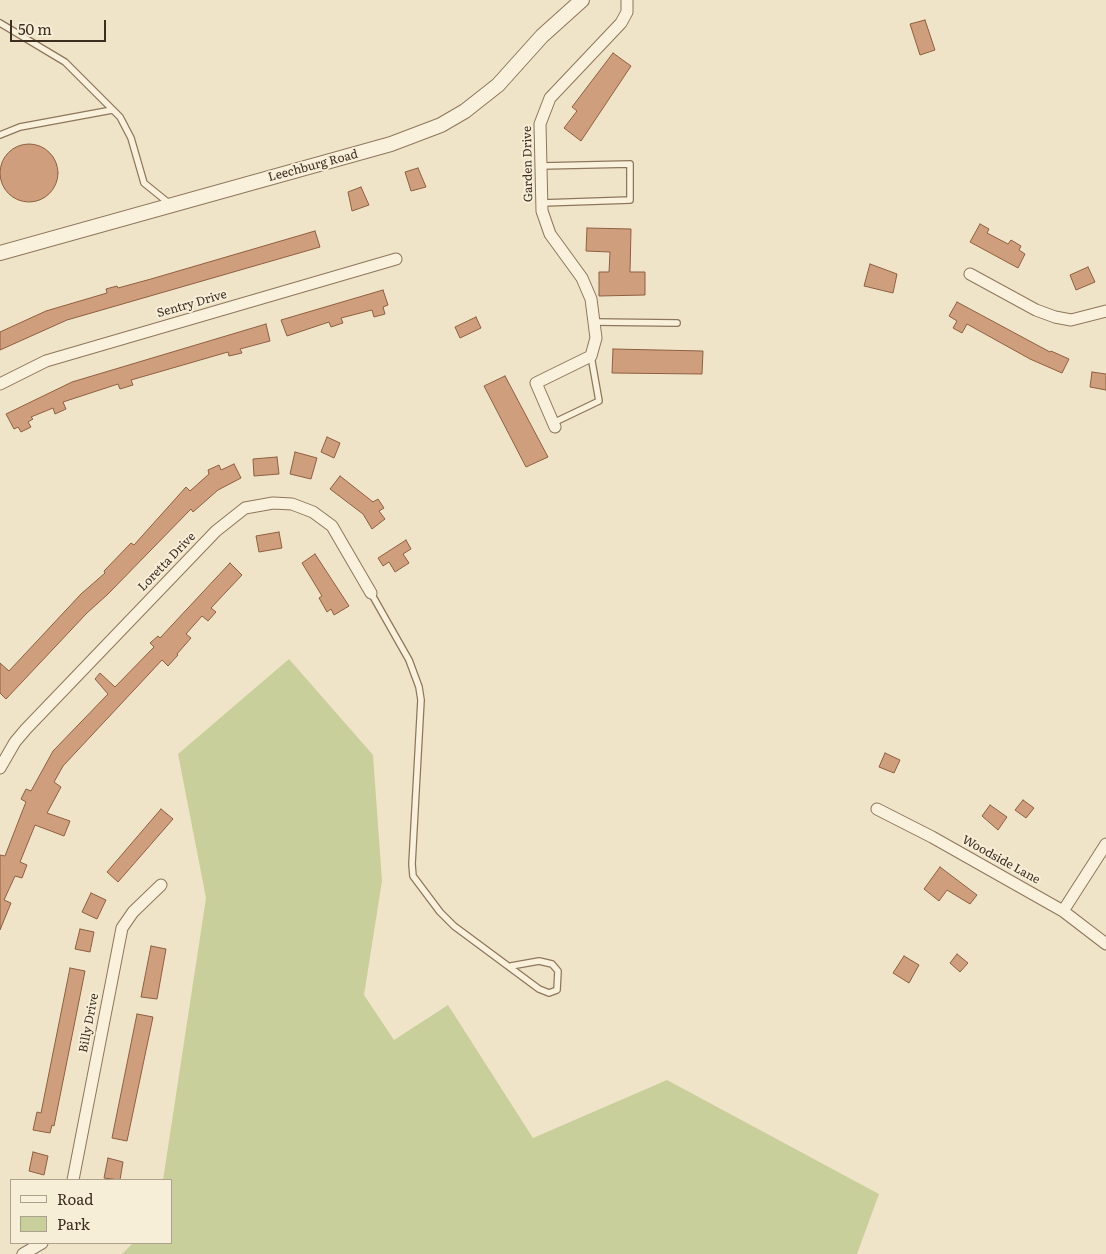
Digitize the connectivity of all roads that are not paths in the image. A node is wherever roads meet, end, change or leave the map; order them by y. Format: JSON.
{"nodes":[{"id":1,"x":582,"y":0,"type":"edge"},
{"id":2,"x":627,"y":0,"type":"edge"},
{"id":3,"x":0,"y":23,"type":"edge"},
{"id":4,"x":112,"y":110,"type":"junction"},
{"id":5,"x":0,"y":135,"type":"edge"},
{"id":6,"x":541,"y":166,"type":"junction"},
{"id":7,"x":542,"y":203,"type":"junction"},
{"id":8,"x":172,"y":205,"type":"junction"},
{"id":9,"x":0,"y":253,"type":"edge"},
{"id":10,"x":396,"y":259,"type":"dead end"},
{"id":11,"x":970,"y":274,"type":"dead end"},
{"id":12,"x":1106,"y":311,"type":"edge"},
{"id":13,"x":594,"y":322,"type":"junction"},
{"id":14,"x":677,"y":323,"type":"dead end"},
{"id":15,"x":591,"y":356,"type":"junction"},
{"id":16,"x":0,"y":384,"type":"edge"},
{"id":17,"x":554,"y":426,"type":"joint"},
{"id":18,"x":371,"y":593,"type":"joint"},
{"id":19,"x":0,"y":768,"type":"edge"},
{"id":20,"x":878,"y":809,"type":"dead end"},
{"id":21,"x":1106,"y":844,"type":"edge"},
{"id":22,"x":161,"y":886,"type":"dead end"},
{"id":23,"x":1063,"y":910,"type":"junction"},
{"id":24,"x":1106,"y":944,"type":"edge"},
{"id":25,"x":511,"y":966,"type":"junction"},
{"id":26,"x":73,"y":1179,"type":"edge"},
{"id":27,"x":40,"y":1244,"type":"edge"},
{"id":28,"x":23,"y":1254,"type":"edge"}],
"edges":[{"from":1,"to":8,"type":"street","name":"Leechburg Road"},
{"from":2,"to":6,"type":"street","name":"Garden Drive"},
{"from":3,"to":4,"type":"lane"},
{"from":4,"to":5,"type":"lane"},
{"from":4,"to":8,"type":"lane"},
{"from":6,"to":7,"type":"street","name":"Garden Drive"},
{"from":6,"to":7,"type":"lane"},
{"from":7,"to":13,"type":"street","name":"Garden Drive"},
{"from":8,"to":9,"type":"street","name":"Leechburg Road"},
{"from":10,"to":16,"type":"street","name":"Sentry Drive"},
{"from":11,"to":12,"type":"street"},
{"from":13,"to":14,"type":"lane"},
{"from":13,"to":15,"type":"street","name":"Garden Drive"},
{"from":15,"to":17,"type":"lane"},
{"from":15,"to":17,"type":"street"},
{"from":18,"to":19,"type":"street","name":"Loretta Drive"},
{"from":18,"to":25,"type":"lane"},
{"from":20,"to":23,"type":"street","name":"Woodside Lane"},
{"from":21,"to":23,"type":"street"},
{"from":22,"to":26,"type":"street","name":"Billy Drive"},
{"from":23,"to":24,"type":"street","name":"Woodside Lane"},
{"from":25,"to":25,"type":"lane"},
{"from":27,"to":28,"type":"street"}]}
